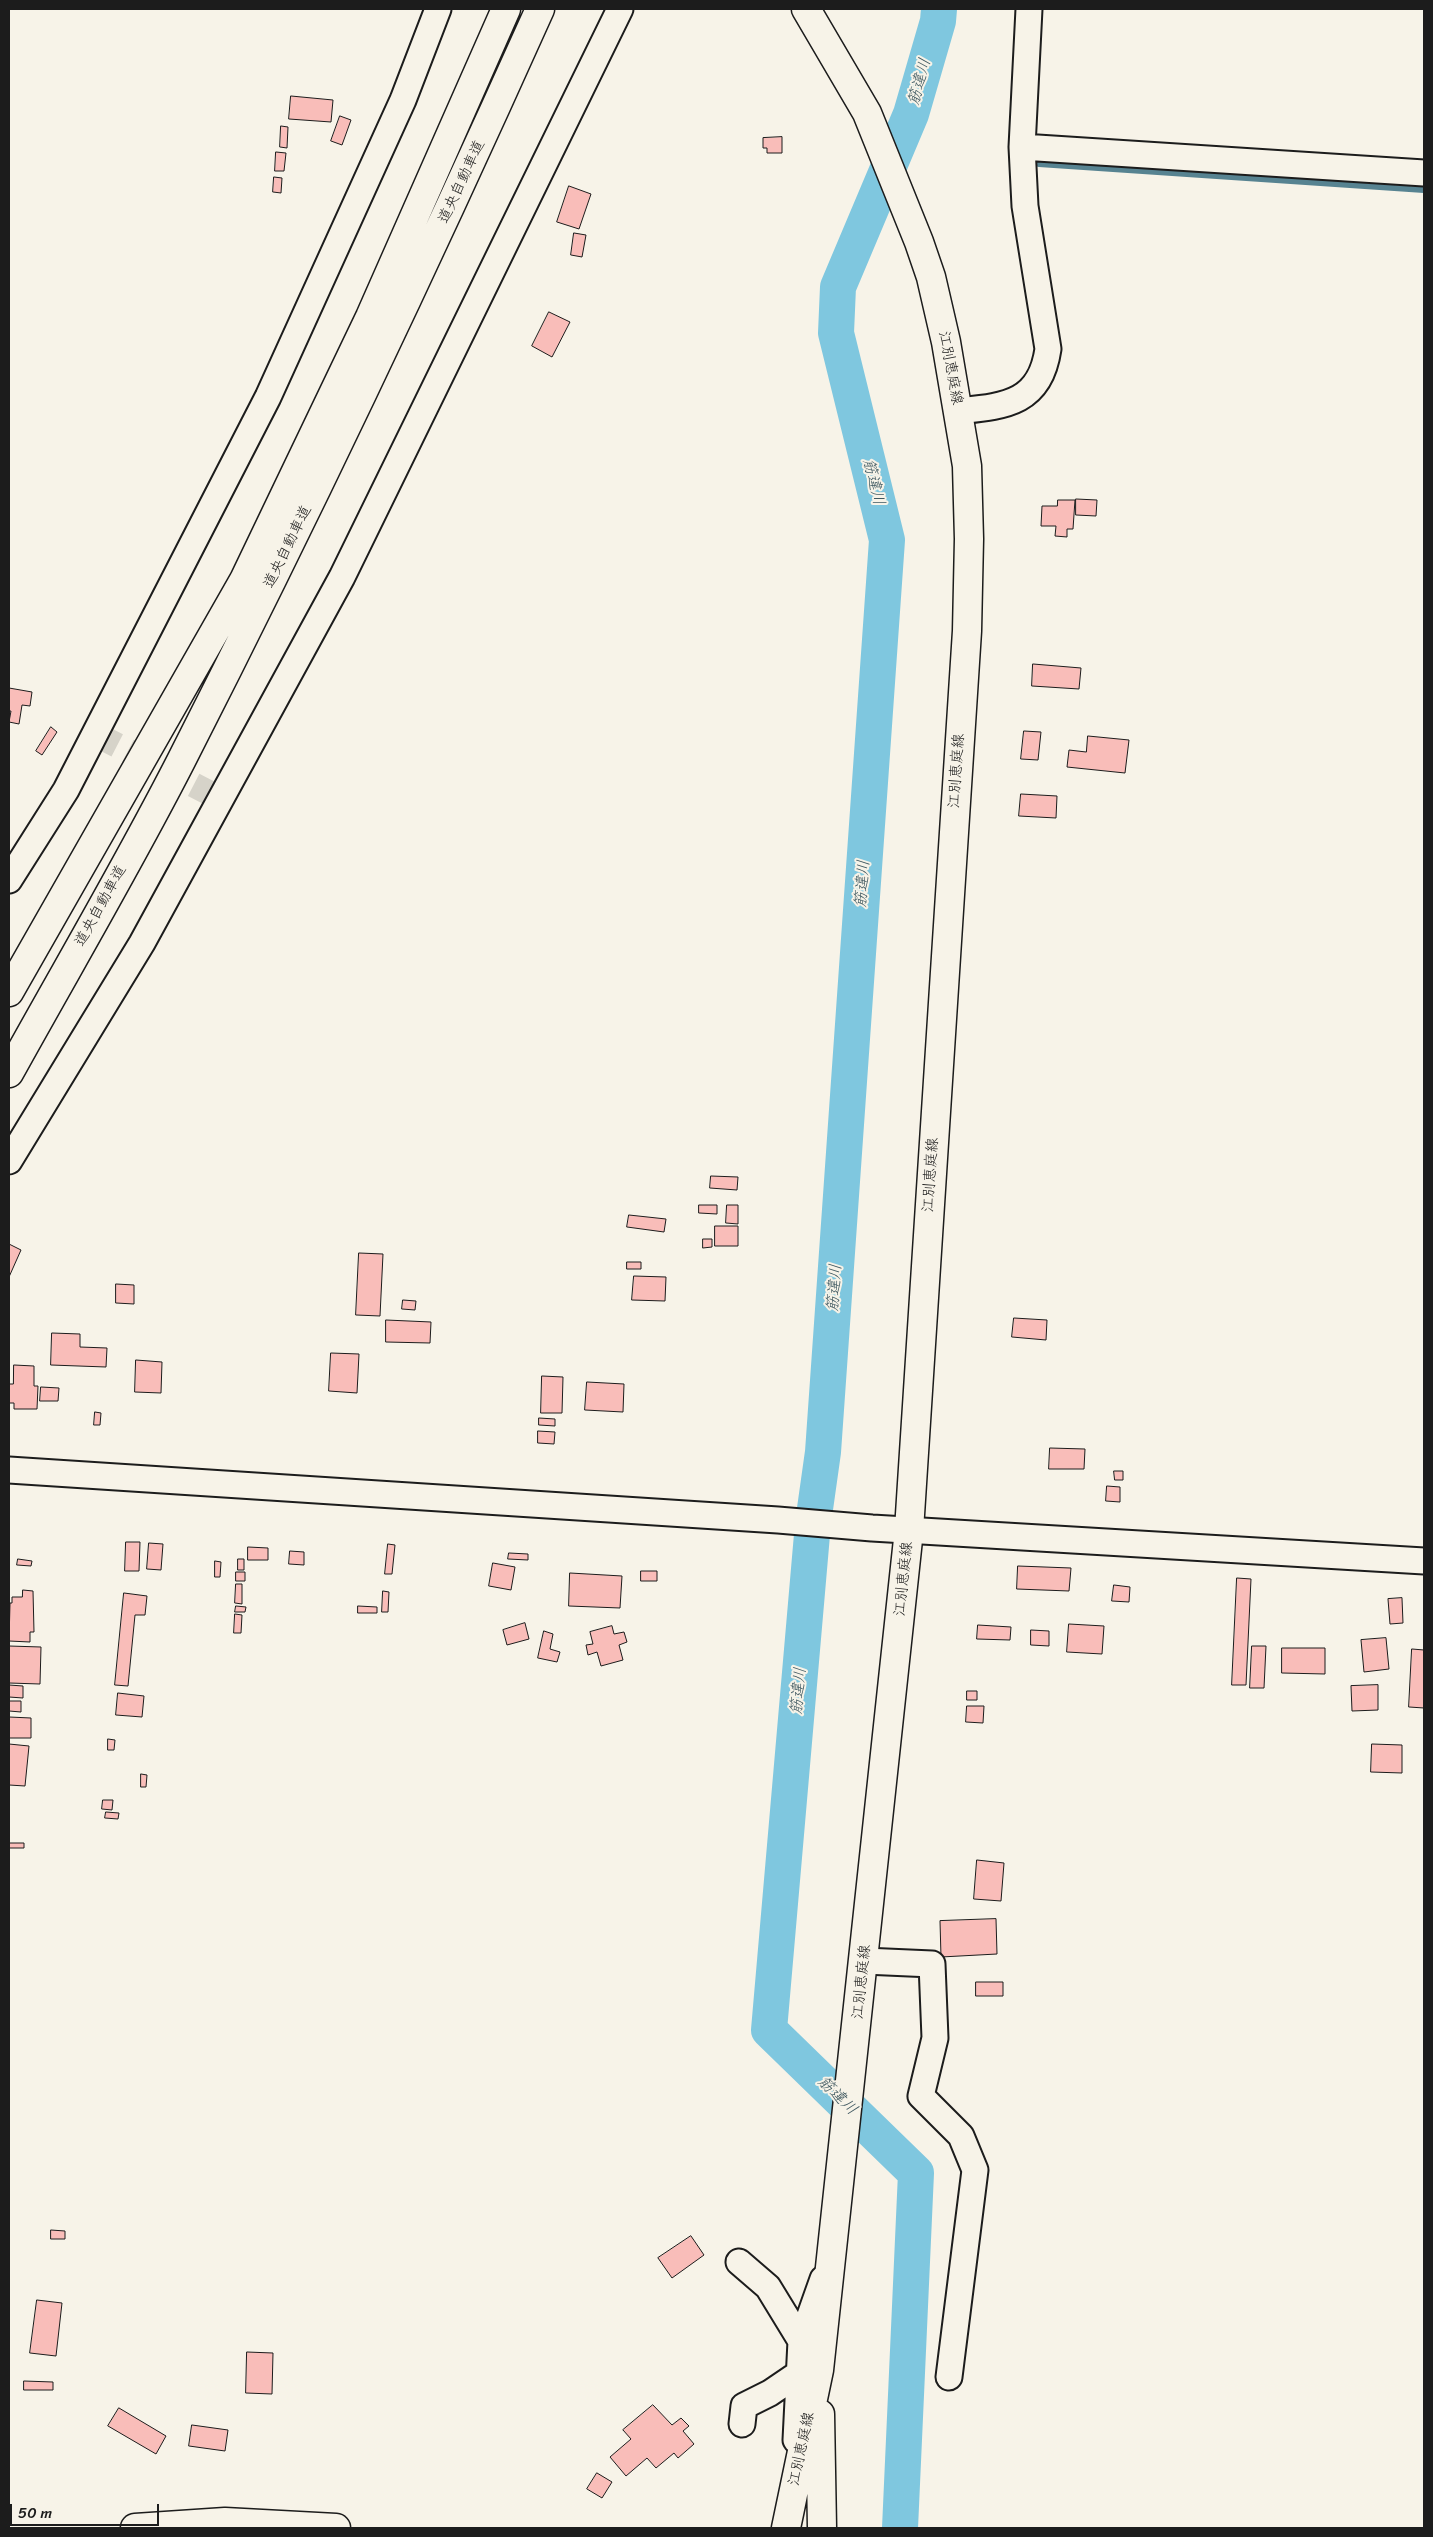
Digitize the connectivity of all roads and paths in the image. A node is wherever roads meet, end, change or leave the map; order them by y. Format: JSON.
{"nodes":[{"id":1,"x":438,"y":9,"type":"edge"},
{"id":2,"x":506,"y":9,"type":"edge"},
{"id":3,"x":540,"y":9,"type":"edge"},
{"id":4,"x":620,"y":9,"type":"edge"},
{"id":5,"x":806,"y":9,"type":"edge"},
{"id":6,"x":1029,"y":9,"type":"edge"},
{"id":7,"x":1022,"y":147,"type":"junction"},
{"id":8,"x":1424,"y":173,"type":"edge"},
{"id":9,"x":958,"y":411,"type":"junction"},
{"id":10,"x":9,"y":880,"type":"edge"},
{"id":11,"x":9,"y":992,"type":"edge"},
{"id":12,"x":9,"y":1072,"type":"edge"},
{"id":13,"x":9,"y":1160,"type":"edge"},
{"id":14,"x":9,"y":1470,"type":"edge"},
{"id":15,"x":909,"y":1530,"type":"junction"},
{"id":16,"x":1424,"y":1561,"type":"edge"},
{"id":17,"x":864,"y":1961,"type":"junction"},
{"id":18,"x":832,"y":2252,"type":"junction"},
{"id":19,"x":739,"y":2262,"type":"dead end"},
{"id":20,"x":801,"y":2341,"type":"junction"},
{"id":21,"x":809,"y":2372,"type":"junction"},
{"id":22,"x":949,"y":2377,"type":"dead end"},
{"id":23,"x":742,"y":2424,"type":"dead end"},
{"id":24,"x":135,"y":2528,"type":"edge"},
{"id":25,"x":336,"y":2528,"type":"edge"},
{"id":26,"x":786,"y":2528,"type":"edge"},
{"id":27,"x":822,"y":2528,"type":"edge"}],
"edges":[{"from":1,"to":10,"type":"street"},
{"from":2,"to":11,"type":"main road","name":"道央自動車道"},
{"from":3,"to":12,"type":"main road","name":"道央自動車道"},
{"from":4,"to":13,"type":"street"},
{"from":5,"to":9,"type":"main road","name":"江別恵庭線"},
{"from":6,"to":7,"type":"street"},
{"from":7,"to":8,"type":"street"},
{"from":7,"to":9,"type":"street"},
{"from":9,"to":15,"type":"main road","name":"江別恵庭線"},
{"from":14,"to":15,"type":"street"},
{"from":15,"to":16,"type":"street"},
{"from":15,"to":17,"type":"main road","name":"江別恵庭線"},
{"from":17,"to":18,"type":"main road","name":"江別恵庭線"},
{"from":17,"to":22,"type":"street"},
{"from":18,"to":20,"type":"street"},
{"from":18,"to":21,"type":"main road","name":"江別恵庭線"},
{"from":19,"to":20,"type":"street"},
{"from":20,"to":21,"type":"street"},
{"from":21,"to":23,"type":"street"},
{"from":21,"to":26,"type":"main road","name":"江別恵庭線"},
{"from":21,"to":27,"type":"main road","name":"江別恵庭線"},
{"from":24,"to":25,"type":"main road"}]}
